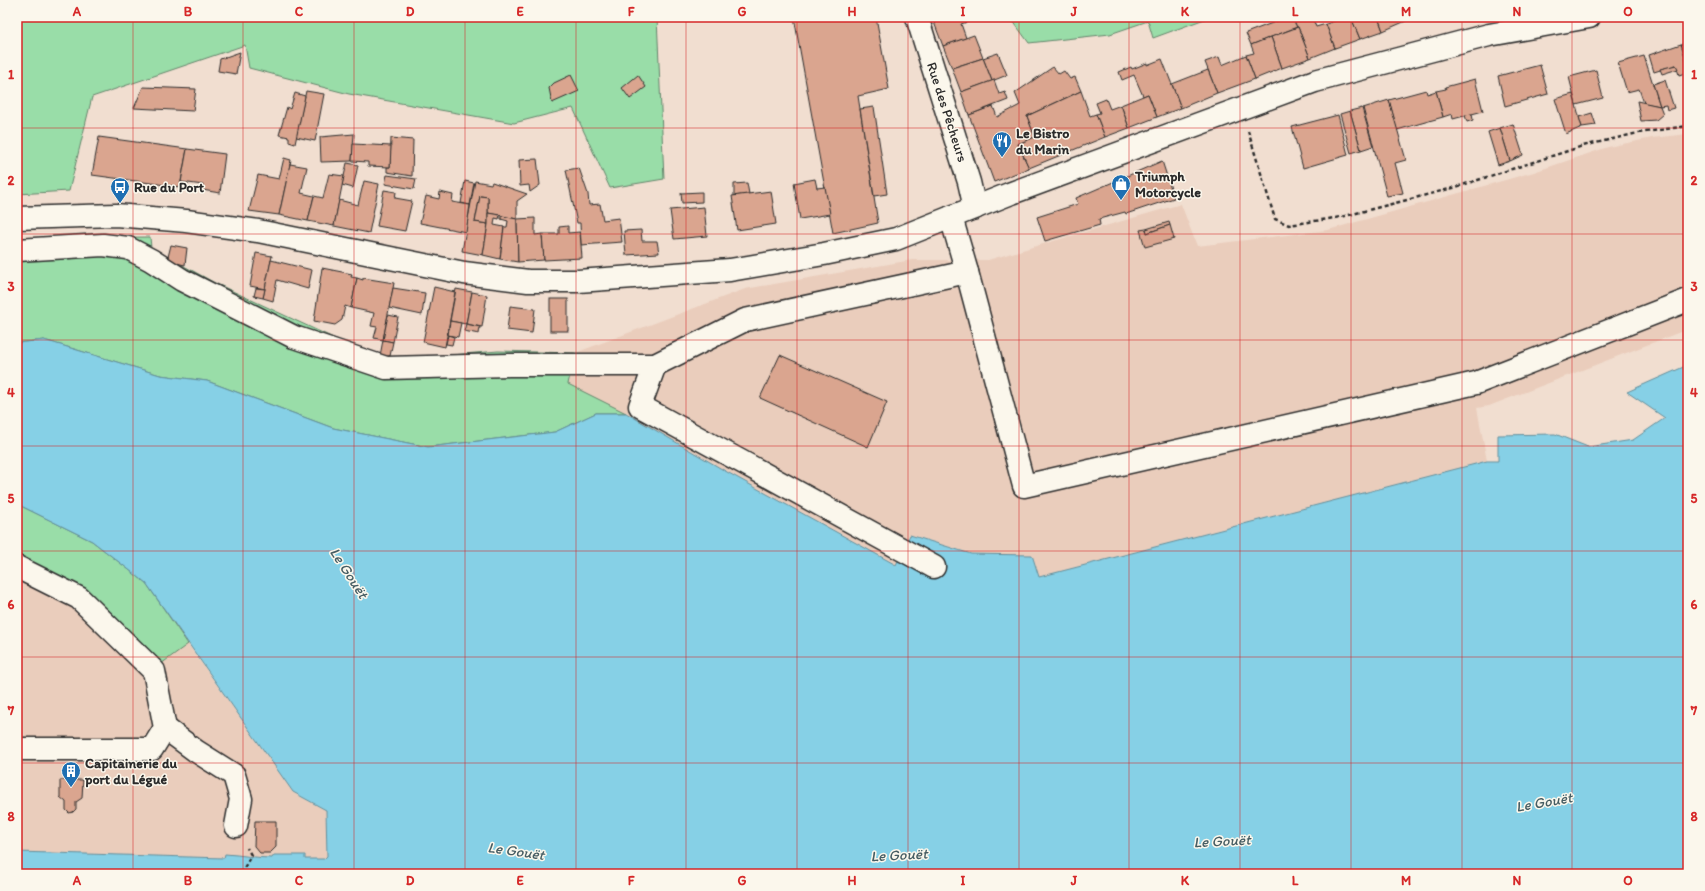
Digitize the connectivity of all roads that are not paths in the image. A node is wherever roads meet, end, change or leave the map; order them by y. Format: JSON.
{"nodes":[{"id":1,"x":917,"y":17,"type":"edge"},
{"id":2,"x":1589,"y":17,"type":"edge"},
{"id":3,"x":975,"y":208,"type":"junction"},
{"id":4,"x":951,"y":217,"type":"junction"},
{"id":5,"x":17,"y":218,"type":"edge"},
{"id":6,"x":17,"y":250,"type":"edge"},
{"id":7,"x":968,"y":272,"type":"junction"},
{"id":8,"x":1688,"y":300,"type":"edge"},
{"id":9,"x":655,"y":365,"type":"junction"},
{"id":10,"x":17,"y":567,"type":"edge"},
{"id":11,"x":934,"y":567,"type":"dead end"},
{"id":12,"x":165,"y":728,"type":"junction"},
{"id":13,"x":17,"y":749,"type":"edge"},
{"id":14,"x":236,"y":826,"type":"dead end"}],
"edges":[{"from":1,"to":3,"type":"street","name":"Rue des Pêcheurs"},
{"from":2,"to":3,"type":"street"},
{"from":3,"to":4,"type":"street"},
{"from":4,"to":5,"type":"street"},
{"from":4,"to":7,"type":"street"},
{"from":6,"to":9,"type":"street"},
{"from":7,"to":8,"type":"street"},
{"from":7,"to":9,"type":"street"},
{"from":9,"to":11,"type":"street"},
{"from":10,"to":12,"type":"street"},
{"from":12,"to":13,"type":"street"},
{"from":12,"to":14,"type":"street"}]}
